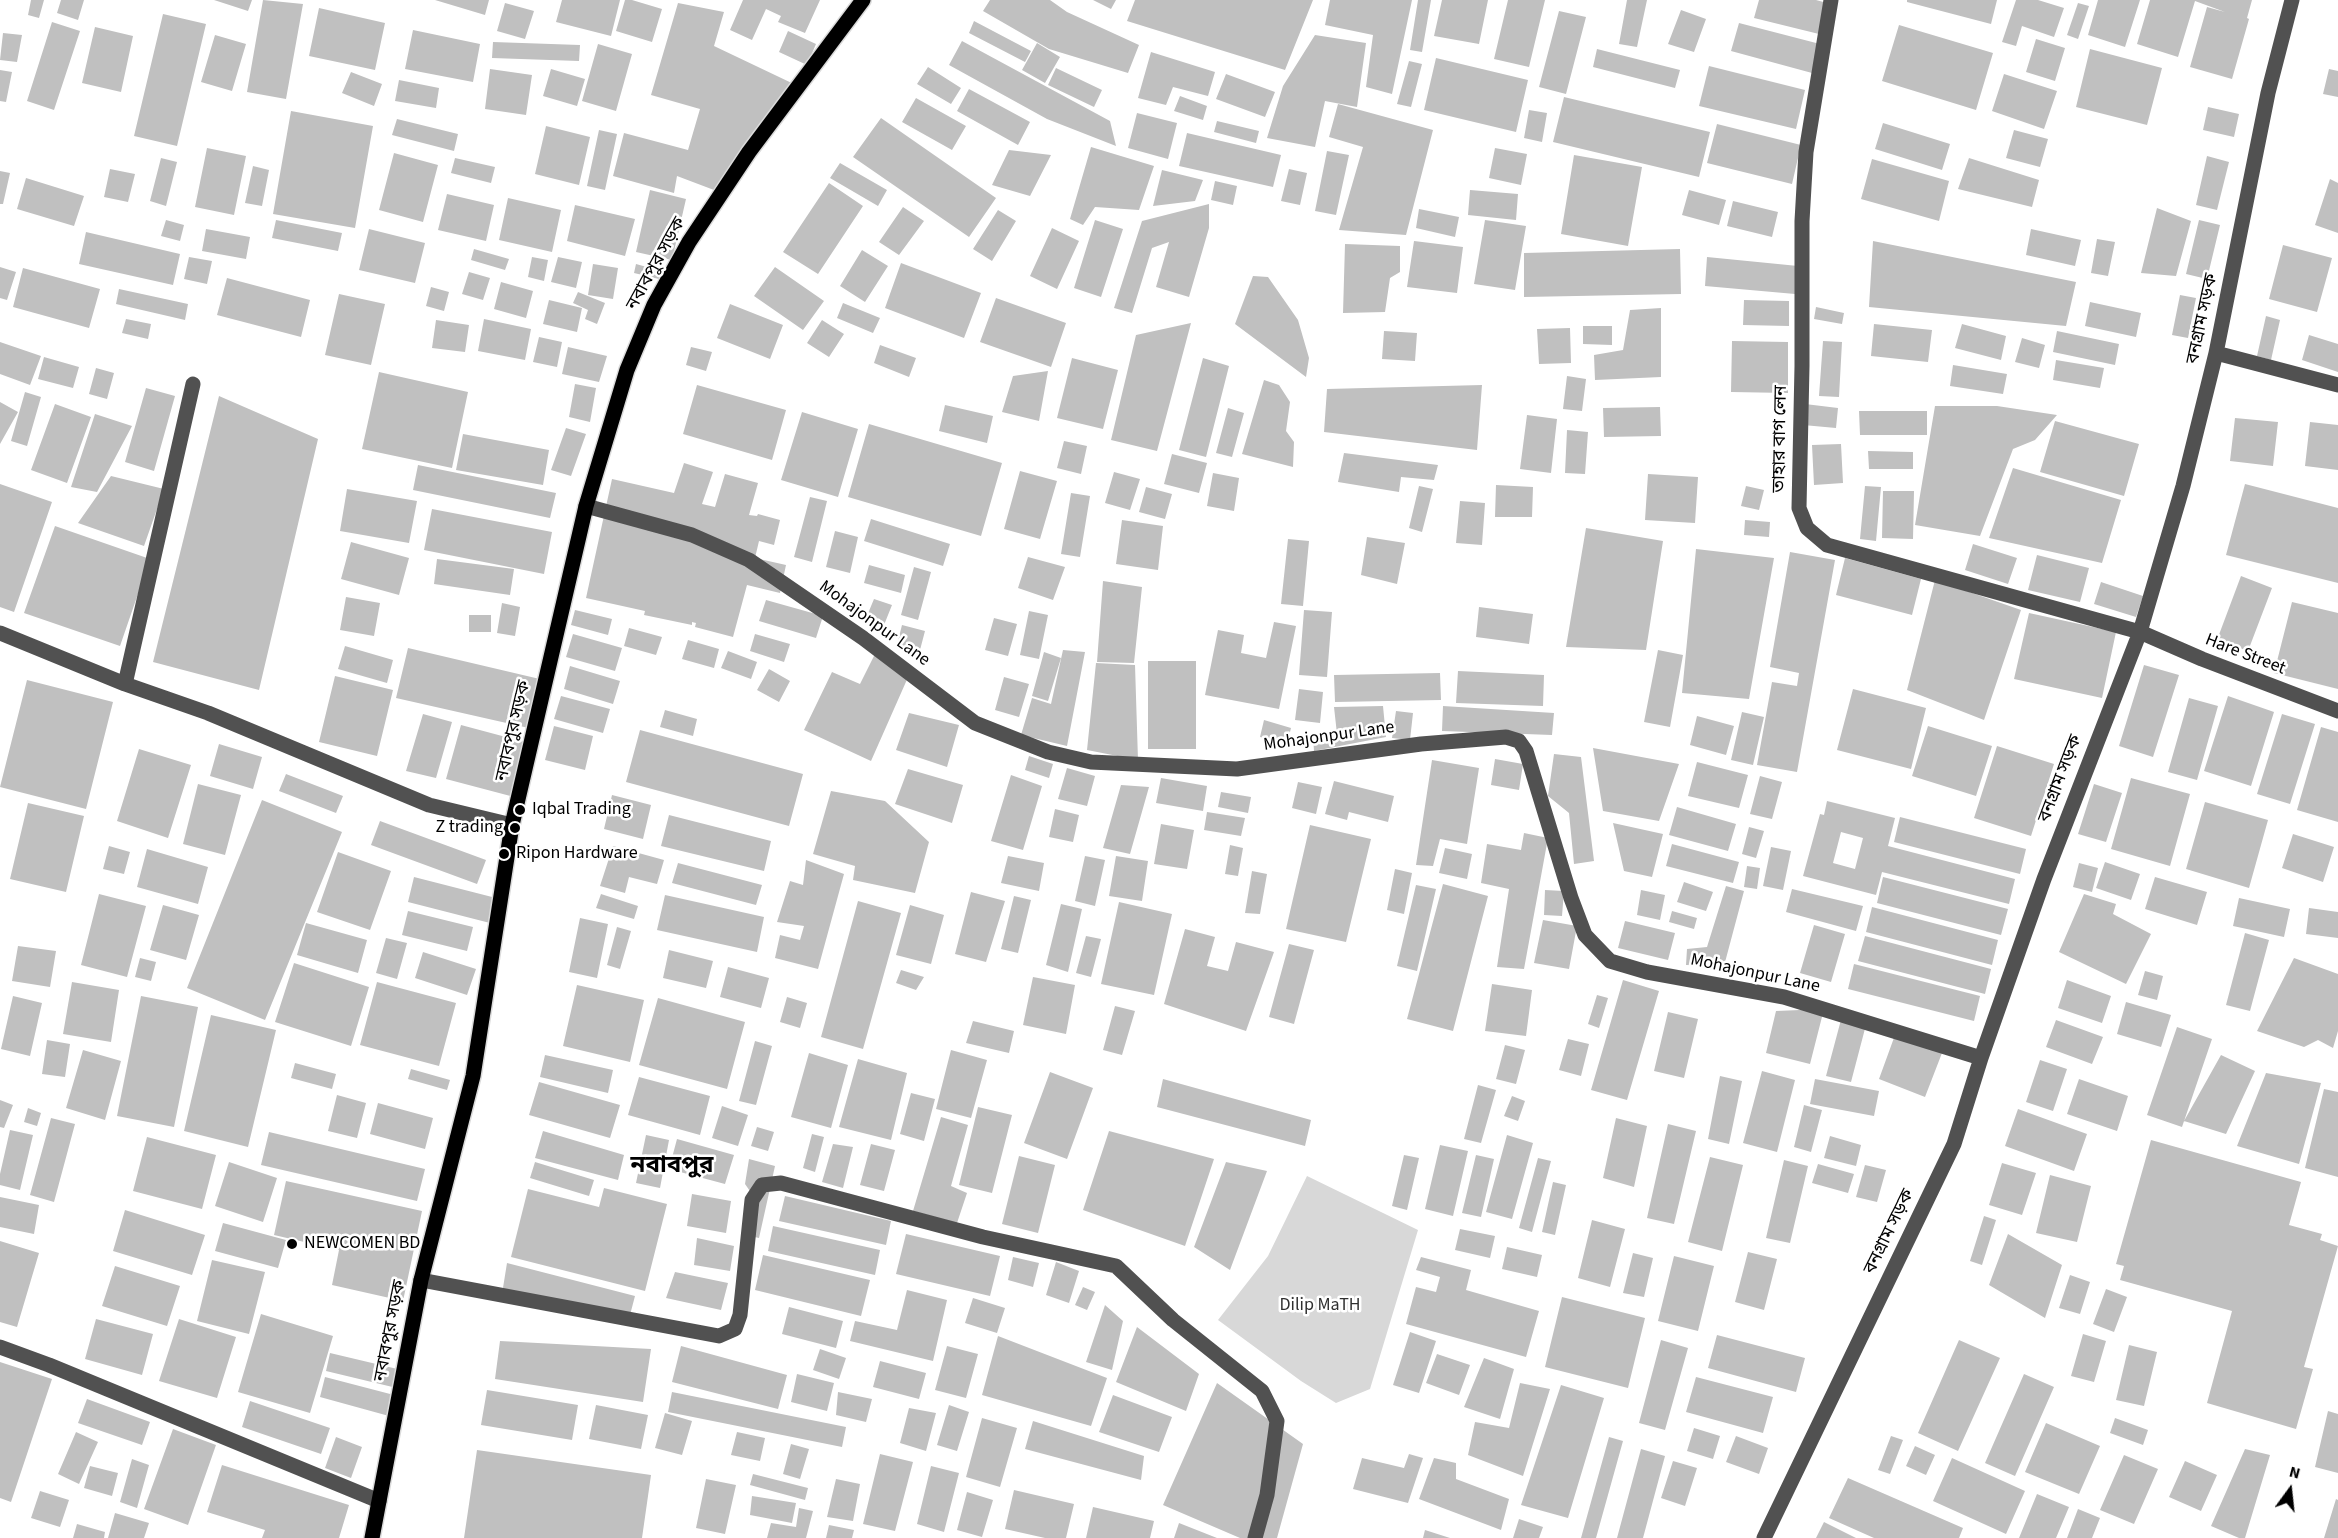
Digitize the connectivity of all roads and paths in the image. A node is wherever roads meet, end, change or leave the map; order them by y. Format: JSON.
{"nodes":[{"id":1,"x":863,"y":0,"type":"edge"},
{"id":2,"x":1831,"y":0,"type":"edge"},
{"id":3,"x":2292,"y":0,"type":"edge"},
{"id":4,"x":2216,"y":353,"type":"junction"},
{"id":5,"x":193,"y":384,"type":"dead end"},
{"id":6,"x":2338,"y":385,"type":"edge"},
{"id":7,"x":586,"y":506,"type":"junction"},
{"id":8,"x":0,"y":633,"type":"edge"},
{"id":9,"x":2140,"y":633,"type":"junction"},
{"id":10,"x":125,"y":684,"type":"junction"},
{"id":11,"x":2338,"y":711,"type":"edge"},
{"id":12,"x":512,"y":825,"type":"junction"},
{"id":13,"x":1981,"y":1058,"type":"junction"},
{"id":14,"x":421,"y":1280,"type":"junction"},
{"id":15,"x":0,"y":1347,"type":"edge"},
{"id":16,"x":379,"y":1501,"type":"junction"},
{"id":17,"x":372,"y":1538,"type":"edge"},
{"id":18,"x":1255,"y":1538,"type":"edge"},
{"id":19,"x":1764,"y":1538,"type":"edge"}],
"edges":[{"from":1,"to":7,"type":"main road","name":"নবাবপুর সড়ক"},
{"from":2,"to":9,"type":"street","name":"তাহার বাগ লেন"},
{"from":3,"to":4,"type":"street","name":"বনগ্রাম সড়ক"},
{"from":4,"to":6,"type":"street"},
{"from":4,"to":9,"type":"street","name":"বনগ্রাম সড়ক"},
{"from":5,"to":10,"type":"street"},
{"from":7,"to":12,"type":"main road","name":"নবাবপুর সড়ক"},
{"from":7,"to":13,"type":"street","name":"Mohajonpur Lane"},
{"from":8,"to":10,"type":"street"},
{"from":9,"to":11,"type":"street","name":"Hare Street"},
{"from":9,"to":13,"type":"street","name":"বনগ্রাম সড়ক"},
{"from":10,"to":12,"type":"street"},
{"from":12,"to":14,"type":"main road","name":"নবাবপুর সড়ক"},
{"from":13,"to":19,"type":"street","name":"বনগ্রাম সড়ক"},
{"from":14,"to":16,"type":"main road","name":"নবাবপুর সড়ক"},
{"from":14,"to":18,"type":"street"},
{"from":15,"to":16,"type":"street"},
{"from":16,"to":17,"type":"main road","name":"নবাবপুর সড়ক"}]}
